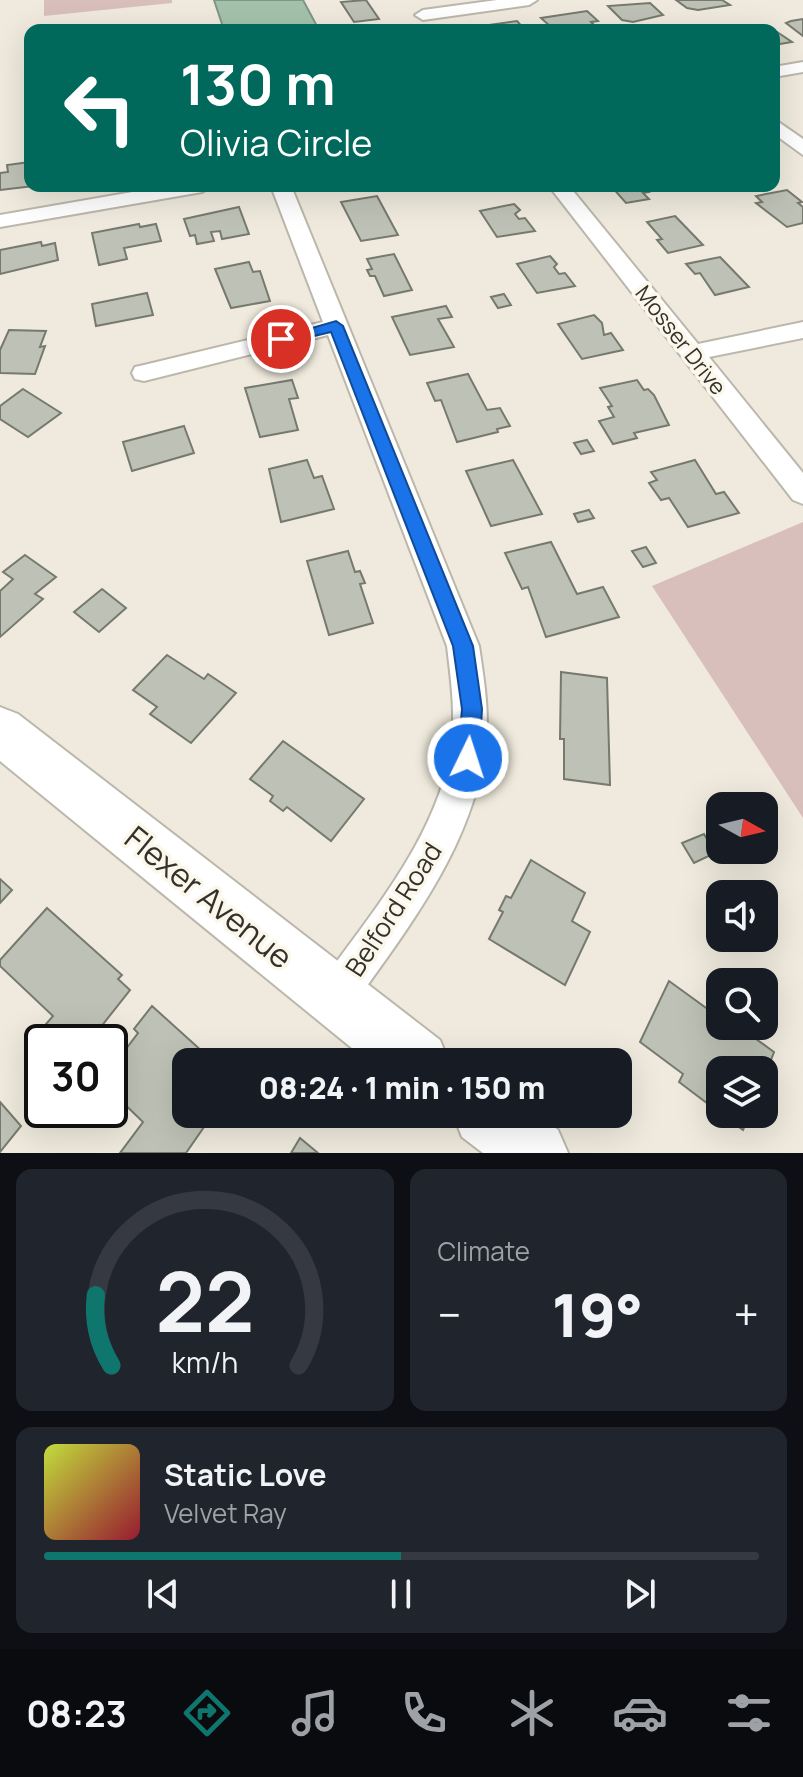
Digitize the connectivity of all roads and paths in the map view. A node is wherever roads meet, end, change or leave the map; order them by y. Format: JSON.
{"nodes":[{"id":1,"x":412,"y":0,"type":"edge"},
{"id":2,"x":529,"y":0,"type":"edge"},
{"id":3,"x":423,"y":15,"type":"junction"},
{"id":4,"x":430,"y":24,"type":"edge"},
{"id":5,"x":803,"y":67,"type":"edge"},
{"id":6,"x":780,"y":71,"type":"edge"},
{"id":7,"x":780,"y":129,"type":"edge"},
{"id":8,"x":803,"y":149,"type":"edge"},
{"id":9,"x":167,"y":192,"type":"edge"},
{"id":10,"x":283,"y":192,"type":"edge"},
{"id":11,"x":564,"y":192,"type":"edge"},
{"id":12,"x":0,"y":221,"type":"edge"},
{"id":13,"x":336,"y":326,"type":"junction"},
{"id":14,"x":803,"y":330,"type":"edge"},
{"id":15,"x":692,"y":353,"type":"junction"},
{"id":16,"x":144,"y":373,"type":"dead end"},
{"id":17,"x":803,"y":493,"type":"edge"},
{"id":18,"x":0,"y":730,"type":"edge"},
{"id":19,"x":335,"y":997,"type":"junction"},
{"id":20,"x":400,"y":1048,"type":"edge"},
{"id":21,"x":503,"y":1128,"type":"edge"},
{"id":22,"x":535,"y":1153,"type":"edge"}],
"edges":[{"from":1,"to":3,"type":"street"},
{"from":2,"to":3,"type":"street"},
{"from":3,"to":4,"type":"street"},
{"from":5,"to":6,"type":"street"},
{"from":7,"to":8,"type":"street"},
{"from":9,"to":12,"type":"street"},
{"from":10,"to":13,"type":"street","name":"Belford Road"},
{"from":11,"to":15,"type":"street","name":"Mosser Drive"},
{"from":13,"to":16,"type":"street"},
{"from":13,"to":19,"type":"street","name":"Belford Road"},
{"from":14,"to":15,"type":"street"},
{"from":15,"to":17,"type":"street","name":"Mosser Drive"},
{"from":18,"to":19,"type":"street","name":"Flexer Avenue"},
{"from":19,"to":20,"type":"street","name":"Flexer Avenue"},
{"from":21,"to":22,"type":"street"}]}
